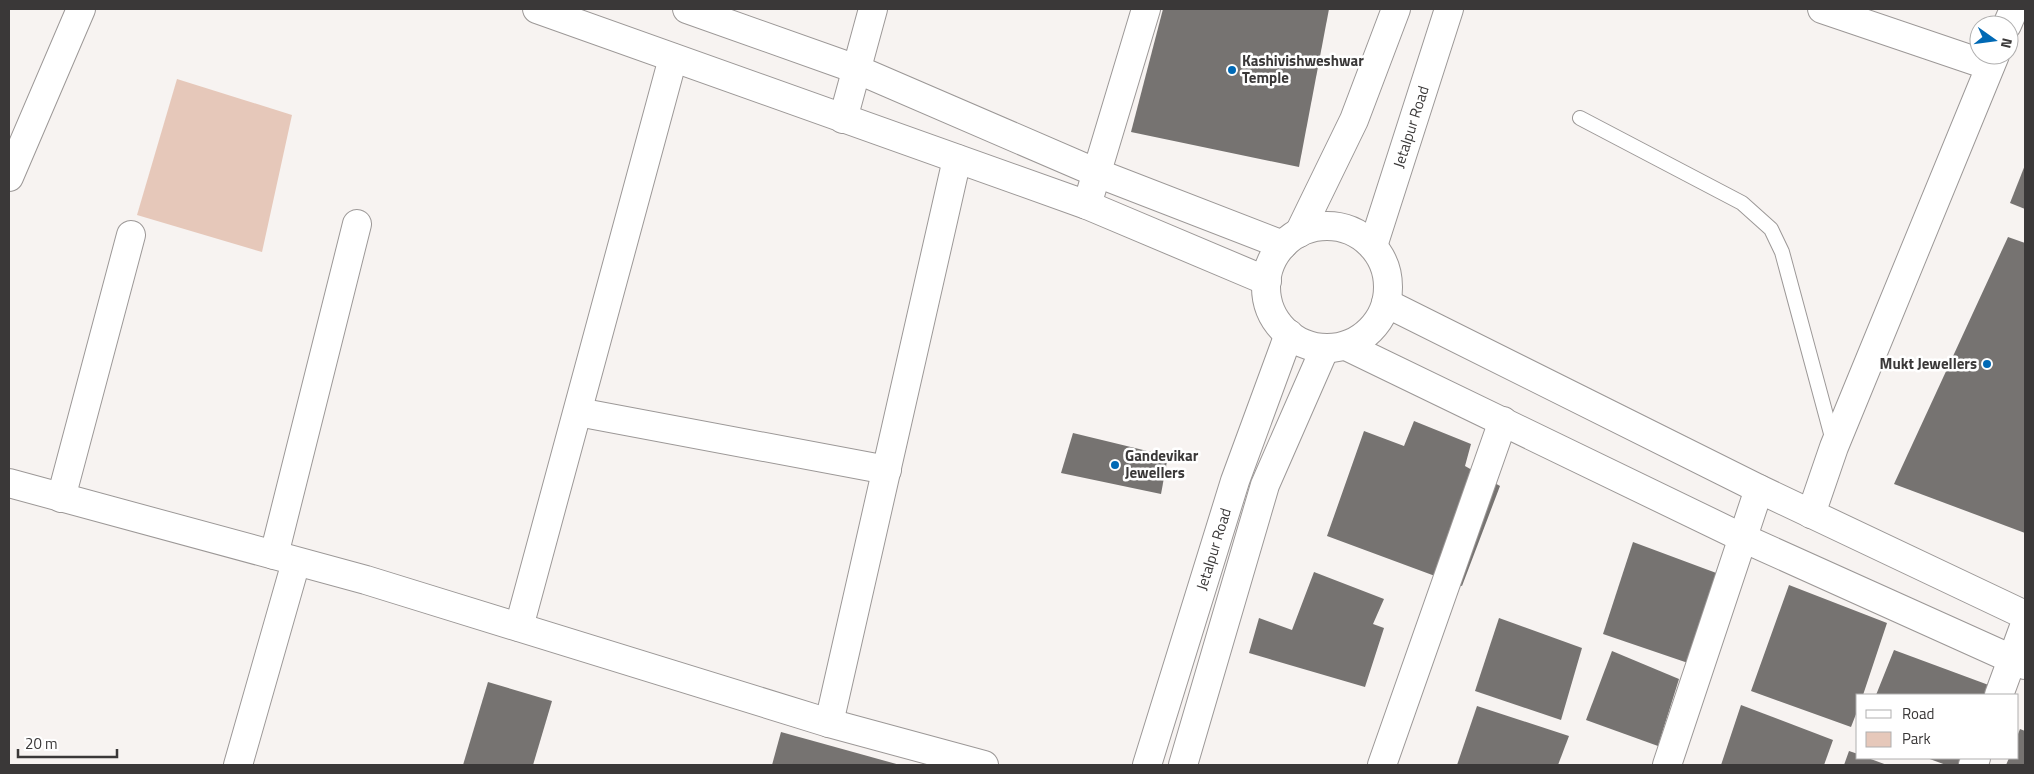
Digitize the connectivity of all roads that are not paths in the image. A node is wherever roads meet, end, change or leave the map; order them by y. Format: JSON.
{"nodes":[{"id":1,"x":81,"y":9,"type":"edge"},
{"id":2,"x":537,"y":9,"type":"edge"},
{"id":3,"x":687,"y":9,"type":"edge"},
{"id":4,"x":873,"y":9,"type":"edge"},
{"id":5,"x":1146,"y":9,"type":"edge"},
{"id":6,"x":1396,"y":9,"type":"edge"},
{"id":7,"x":1449,"y":9,"type":"edge"},
{"id":8,"x":1822,"y":9,"type":"edge"},
{"id":9,"x":1969,"y":54,"type":"edge"},
{"id":10,"x":674,"y":58,"type":"junction"},
{"id":11,"x":1991,"y":65,"type":"edge"},
{"id":12,"x":856,"y":69,"type":"junction"},
{"id":13,"x":1580,"y":118,"type":"dead end"},
{"id":14,"x":843,"y":119,"type":"junction"},
{"id":15,"x":957,"y":159,"type":"junction"},
{"id":16,"x":1097,"y":173,"type":"junction"},
{"id":17,"x":9,"y":176,"type":"edge"},
{"id":18,"x":1087,"y":205,"type":"junction"},
{"id":19,"x":356,"y":224,"type":"dead end"},
{"id":20,"x":131,"y":235,"type":"dead end"},
{"id":21,"x":1291,"y":239,"type":"junction"},
{"id":22,"x":1373,"y":246,"type":"junction"},
{"id":23,"x":1266,"y":281,"type":"junction"},
{"id":24,"x":1386,"y":303,"type":"junction"},
{"id":25,"x":1288,"y":334,"type":"junction"},
{"id":26,"x":1336,"y":347,"type":"junction"},
{"id":27,"x":578,"y":412,"type":"junction"},
{"id":28,"x":1503,"y":421,"type":"junction"},
{"id":29,"x":1834,"y":447,"type":"junction"},
{"id":30,"x":887,"y":470,"type":"junction"},
{"id":31,"x":9,"y":483,"type":"edge"},
{"id":32,"x":1759,"y":489,"type":"junction"},
{"id":33,"x":61,"y":498,"type":"junction"},
{"id":34,"x":1811,"y":514,"type":"junction"},
{"id":35,"x":1742,"y":538,"type":"junction"},
{"id":36,"x":285,"y":559,"type":"junction"},
{"id":37,"x":2025,"y":615,"type":"edge"},
{"id":38,"x":2025,"y":624,"type":"edge"},
{"id":39,"x":519,"y":627,"type":"junction"},
{"id":40,"x":2019,"y":662,"type":"edge"},
{"id":41,"x":2000,"y":694,"type":"edge"},
{"id":42,"x":830,"y":723,"type":"junction"},
{"id":43,"x":238,"y":765,"type":"edge"},
{"id":44,"x":984,"y":765,"type":"edge"},
{"id":45,"x":1147,"y":765,"type":"edge"},
{"id":46,"x":1183,"y":765,"type":"edge"},
{"id":47,"x":1382,"y":765,"type":"edge"},
{"id":48,"x":1667,"y":765,"type":"edge"}],
"edges":[{"from":1,"to":17,"type":"street"},
{"from":2,"to":10,"type":"street"},
{"from":3,"to":12,"type":"street"},
{"from":4,"to":12,"type":"street"},
{"from":5,"to":16,"type":"street"},
{"from":6,"to":21,"type":"street"},
{"from":7,"to":22,"type":"street","name":"Jetalpur Road"},
{"from":8,"to":9,"type":"street"},
{"from":10,"to":14,"type":"street"},
{"from":10,"to":27,"type":"street"},
{"from":11,"to":29,"type":"street"},
{"from":12,"to":14,"type":"street"},
{"from":12,"to":16,"type":"street"},
{"from":13,"to":29,"type":"lane"},
{"from":14,"to":15,"type":"street"},
{"from":15,"to":18,"type":"street"},
{"from":15,"to":30,"type":"street"},
{"from":16,"to":18,"type":"street"},
{"from":16,"to":21,"type":"street"},
{"from":18,"to":23,"type":"street"},
{"from":19,"to":36,"type":"street"},
{"from":20,"to":33,"type":"street"},
{"from":21,"to":22,"type":"street"},
{"from":21,"to":23,"type":"street"},
{"from":22,"to":24,"type":"street"},
{"from":23,"to":25,"type":"street"},
{"from":24,"to":26,"type":"street"},
{"from":24,"to":32,"type":"street"},
{"from":25,"to":26,"type":"street"},
{"from":25,"to":45,"type":"street","name":"Jetalpur Road"},
{"from":26,"to":28,"type":"street"},
{"from":26,"to":46,"type":"street","name":"Jetalpur Road"},
{"from":27,"to":30,"type":"street"},
{"from":27,"to":39,"type":"street"},
{"from":28,"to":35,"type":"street"},
{"from":28,"to":47,"type":"street"},
{"from":29,"to":34,"type":"street"},
{"from":30,"to":42,"type":"street"},
{"from":31,"to":33,"type":"street"},
{"from":32,"to":34,"type":"street"},
{"from":32,"to":35,"type":"street"},
{"from":33,"to":36,"type":"street"},
{"from":34,"to":37,"type":"street"},
{"from":35,"to":40,"type":"street"},
{"from":35,"to":48,"type":"street"},
{"from":36,"to":39,"type":"street"},
{"from":36,"to":43,"type":"street"},
{"from":38,"to":40,"type":"street"},
{"from":39,"to":42,"type":"street"},
{"from":40,"to":41,"type":"street"},
{"from":42,"to":44,"type":"street"}]}
